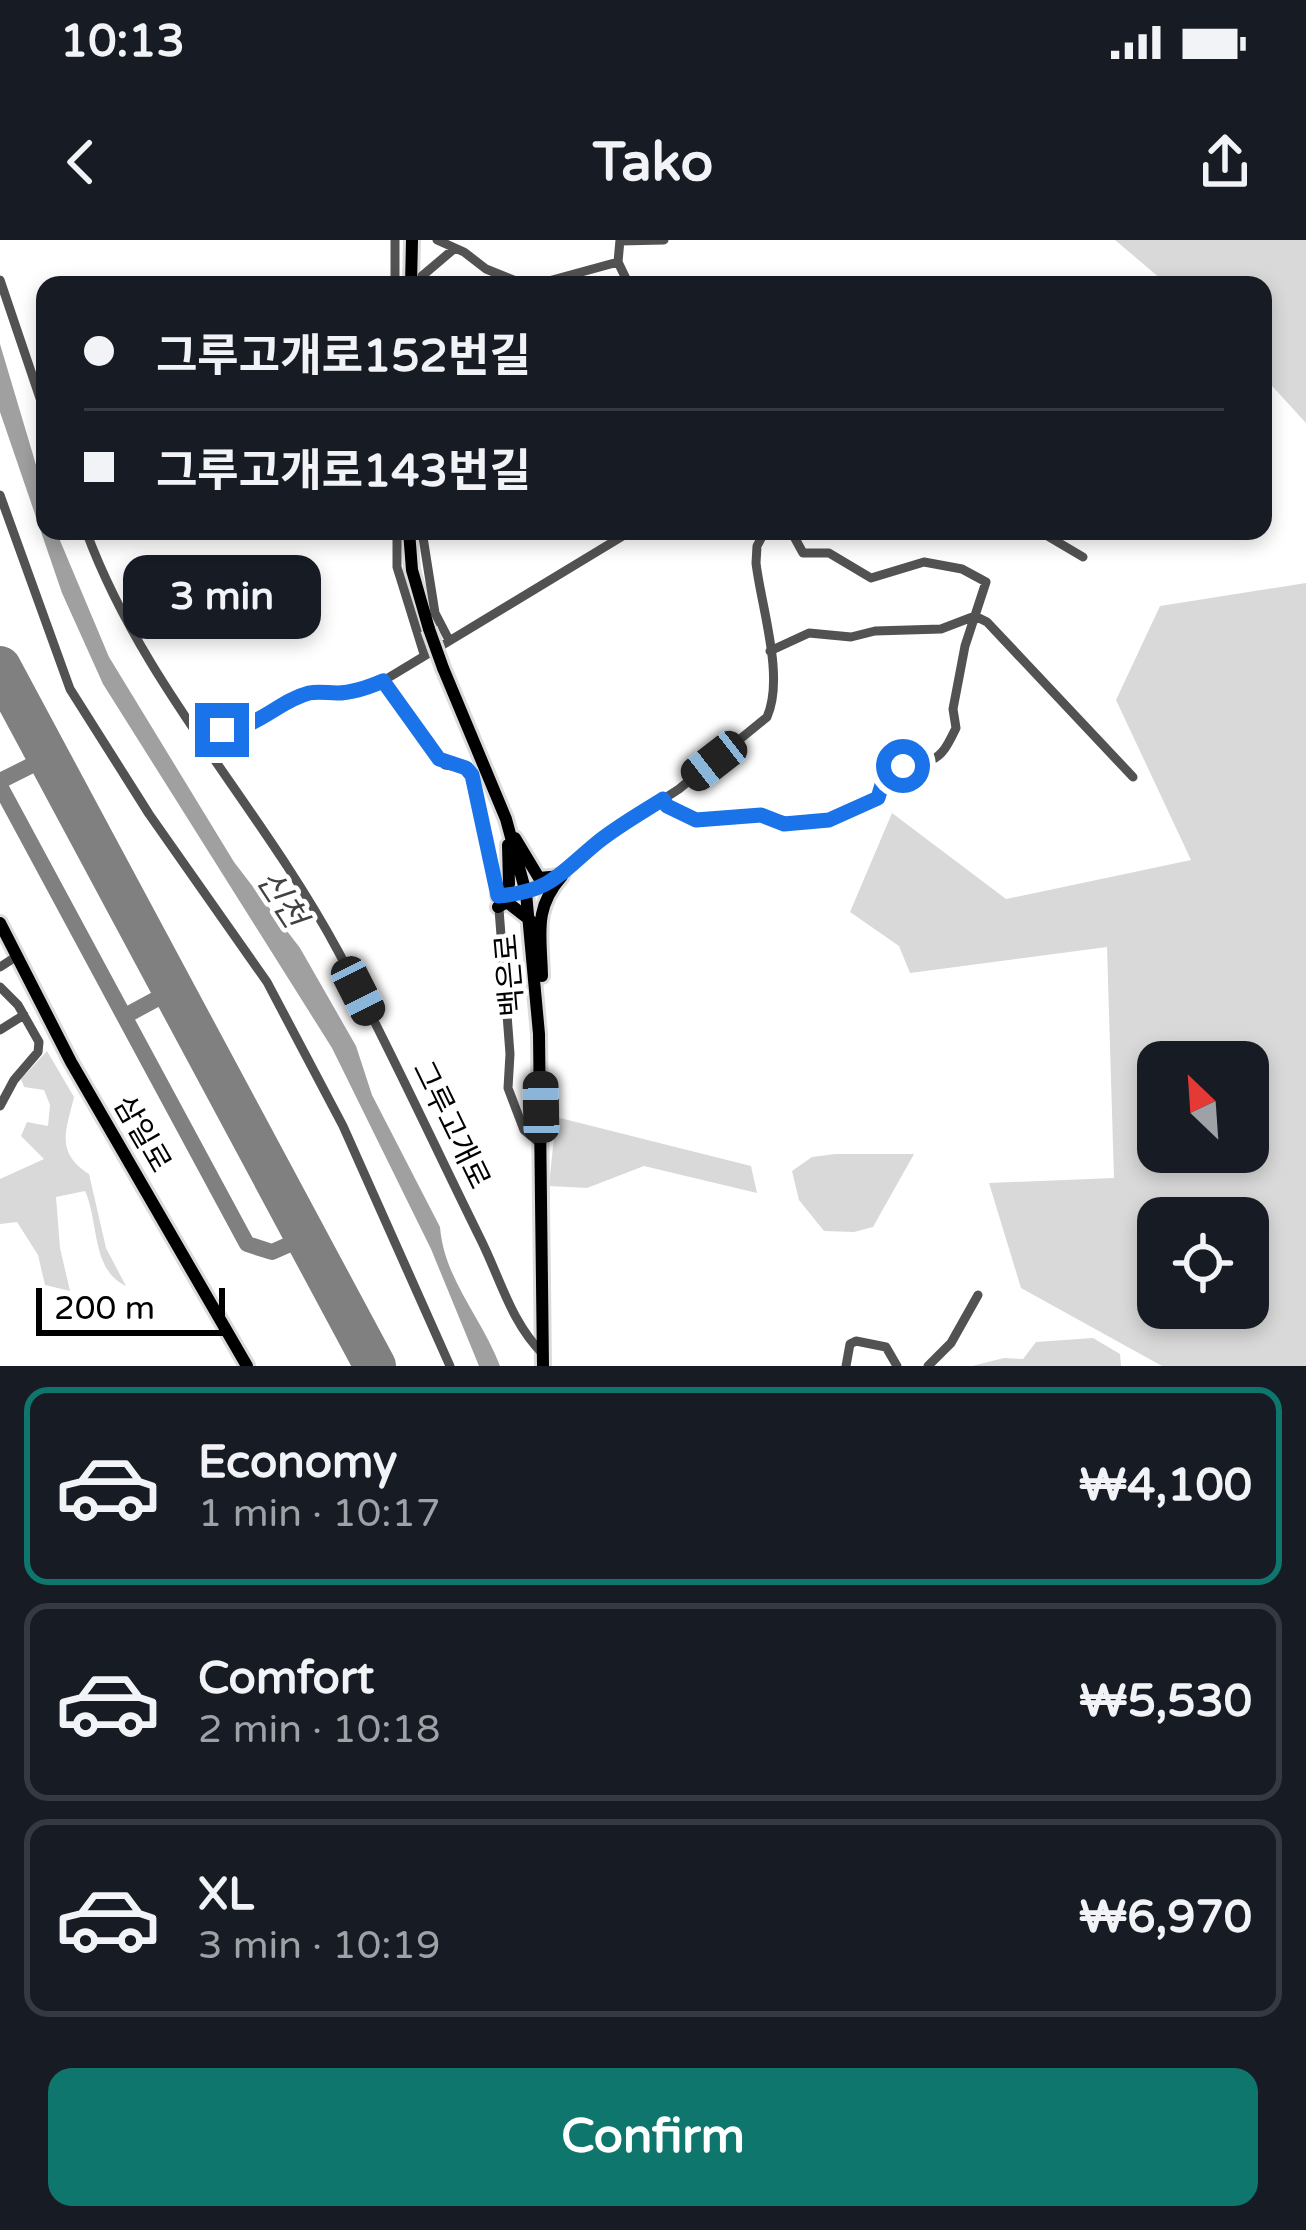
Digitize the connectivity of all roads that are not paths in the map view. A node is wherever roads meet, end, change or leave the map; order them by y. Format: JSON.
{"nodes":[{"id":1,"x":394,"y":240,"type":"edge"},
{"id":2,"x":412,"y":240,"type":"edge"},
{"id":3,"x":620,"y":240,"type":"edge"},
{"id":4,"x":664,"y":240,"type":"edge"},
{"id":5,"x":447,"y":243,"type":"edge"},
{"id":6,"x":618,"y":262,"type":"junction"},
{"id":7,"x":394,"y":276,"type":"edge"},
{"id":8,"x":411,"y":276,"type":"edge"},
{"id":9,"x":422,"y":276,"type":"edge"},
{"id":10,"x":505,"y":276,"type":"edge"},
{"id":11,"x":575,"y":276,"type":"edge"},
{"id":12,"x":625,"y":276,"type":"edge"},
{"id":13,"x":0,"y":280,"type":"edge"},
{"id":14,"x":36,"y":386,"type":"edge"},
{"id":15,"x":0,"y":495,"type":"edge"},
{"id":16,"x":89,"y":540,"type":"edge"},
{"id":17,"x":398,"y":540,"type":"edge"},
{"id":18,"x":410,"y":540,"type":"edge"},
{"id":19,"x":424,"y":540,"type":"edge"},
{"id":20,"x":616,"y":540,"type":"edge"},
{"id":21,"x":762,"y":540,"type":"edge"},
{"id":22,"x":796,"y":540,"type":"edge"},
{"id":23,"x":1054,"y":540,"type":"edge"},
{"id":24,"x":1083,"y":557,"type":"dead end"},
{"id":25,"x":975,"y":616,"type":"junction"},
{"id":26,"x":449,"y":640,"type":"junction"},
{"id":27,"x":770,"y":651,"type":"junction"},
{"id":28,"x":428,"y":652,"type":"junction"},
{"id":29,"x":383,"y":681,"type":"junction"},
{"id":30,"x":195,"y":736,"type":"junction"},
{"id":31,"x":1133,"y":777,"type":"dead end"},
{"id":32,"x":663,"y":799,"type":"junction"},
{"id":33,"x":508,"y":826,"type":"junction"},
{"id":34,"x":562,"y":876,"type":"junction"},
{"id":35,"x":526,"y":893,"type":"junction"},
{"id":36,"x":498,"y":901,"type":"junction"},
{"id":37,"x":530,"y":920,"type":"junction"},
{"id":38,"x":0,"y":923,"type":"edge"},
{"id":39,"x":17,"y":956,"type":"junction"},
{"id":40,"x":0,"y":967,"type":"edge"},
{"id":41,"x":0,"y":987,"type":"edge"},
{"id":42,"x":24,"y":1015,"type":"junction"},
{"id":43,"x":0,"y":1030,"type":"edge"},
{"id":44,"x":539,"y":1034,"type":"junction"},
{"id":45,"x":0,"y":1106,"type":"edge"},
{"id":46,"x":541,"y":1144,"type":"junction"},
{"id":47,"x":978,"y":1295,"type":"dead end"},
{"id":48,"x":543,"y":1360,"type":"edge"},
{"id":49,"x":247,"y":1366,"type":"edge"},
{"id":50,"x":450,"y":1366,"type":"edge"},
{"id":51,"x":846,"y":1366,"type":"edge"},
{"id":52,"x":897,"y":1366,"type":"edge"},
{"id":53,"x":928,"y":1366,"type":"edge"}],
"edges":[{"from":1,"to":7,"type":"street"},
{"from":2,"to":8,"type":"main road"},
{"from":3,"to":4,"type":"street"},
{"from":3,"to":6,"type":"street"},
{"from":5,"to":9,"type":"street"},
{"from":5,"to":10,"type":"street"},
{"from":6,"to":11,"type":"street"},
{"from":6,"to":12,"type":"street"},
{"from":13,"to":14,"type":"street"},
{"from":15,"to":50,"type":"street"},
{"from":16,"to":30,"type":"street","name":"그루고개로"},
{"from":17,"to":28,"type":"street"},
{"from":18,"to":33,"type":"main road","name":"백은로","bridge":true},
{"from":19,"to":26,"type":"street"},
{"from":20,"to":26,"type":"street"},
{"from":21,"to":27,"type":"street"},
{"from":22,"to":25,"type":"street"},
{"from":23,"to":24,"type":"street"},
{"from":25,"to":27,"type":"street"},
{"from":25,"to":31,"type":"street"},
{"from":25,"to":32,"type":"street"},
{"from":26,"to":28,"type":"street"},
{"from":27,"to":32,"type":"street"},
{"from":28,"to":29,"type":"street"},
{"from":29,"to":30,"type":"street"},
{"from":29,"to":36,"type":"street"},
{"from":30,"to":48,"type":"street","name":"그루고개로"},
{"from":32,"to":34,"type":"street"},
{"from":33,"to":34,"type":"main road"},
{"from":33,"to":35,"type":"main road","name":"백은로"},
{"from":33,"to":36,"type":"main road"},
{"from":34,"to":35,"type":"street"},
{"from":34,"to":44,"type":"main road"},
{"from":35,"to":36,"type":"street"},
{"from":35,"to":37,"type":"main road","name":"백은로"},
{"from":36,"to":37,"type":"main road"},
{"from":36,"to":46,"type":"street"},
{"from":37,"to":44,"type":"main road","name":"백은로"},
{"from":38,"to":39,"type":"main road","name":"삼일로"},
{"from":39,"to":40,"type":"street"},
{"from":39,"to":49,"type":"main road","name":"삼일로"},
{"from":41,"to":42,"type":"street"},
{"from":42,"to":43,"type":"street"},
{"from":42,"to":45,"type":"street"},
{"from":44,"to":46,"type":"main road","name":"백은로"},
{"from":46,"to":48,"type":"main road","name":"백은로"},
{"from":47,"to":53,"type":"street"},
{"from":51,"to":52,"type":"street"}]}
